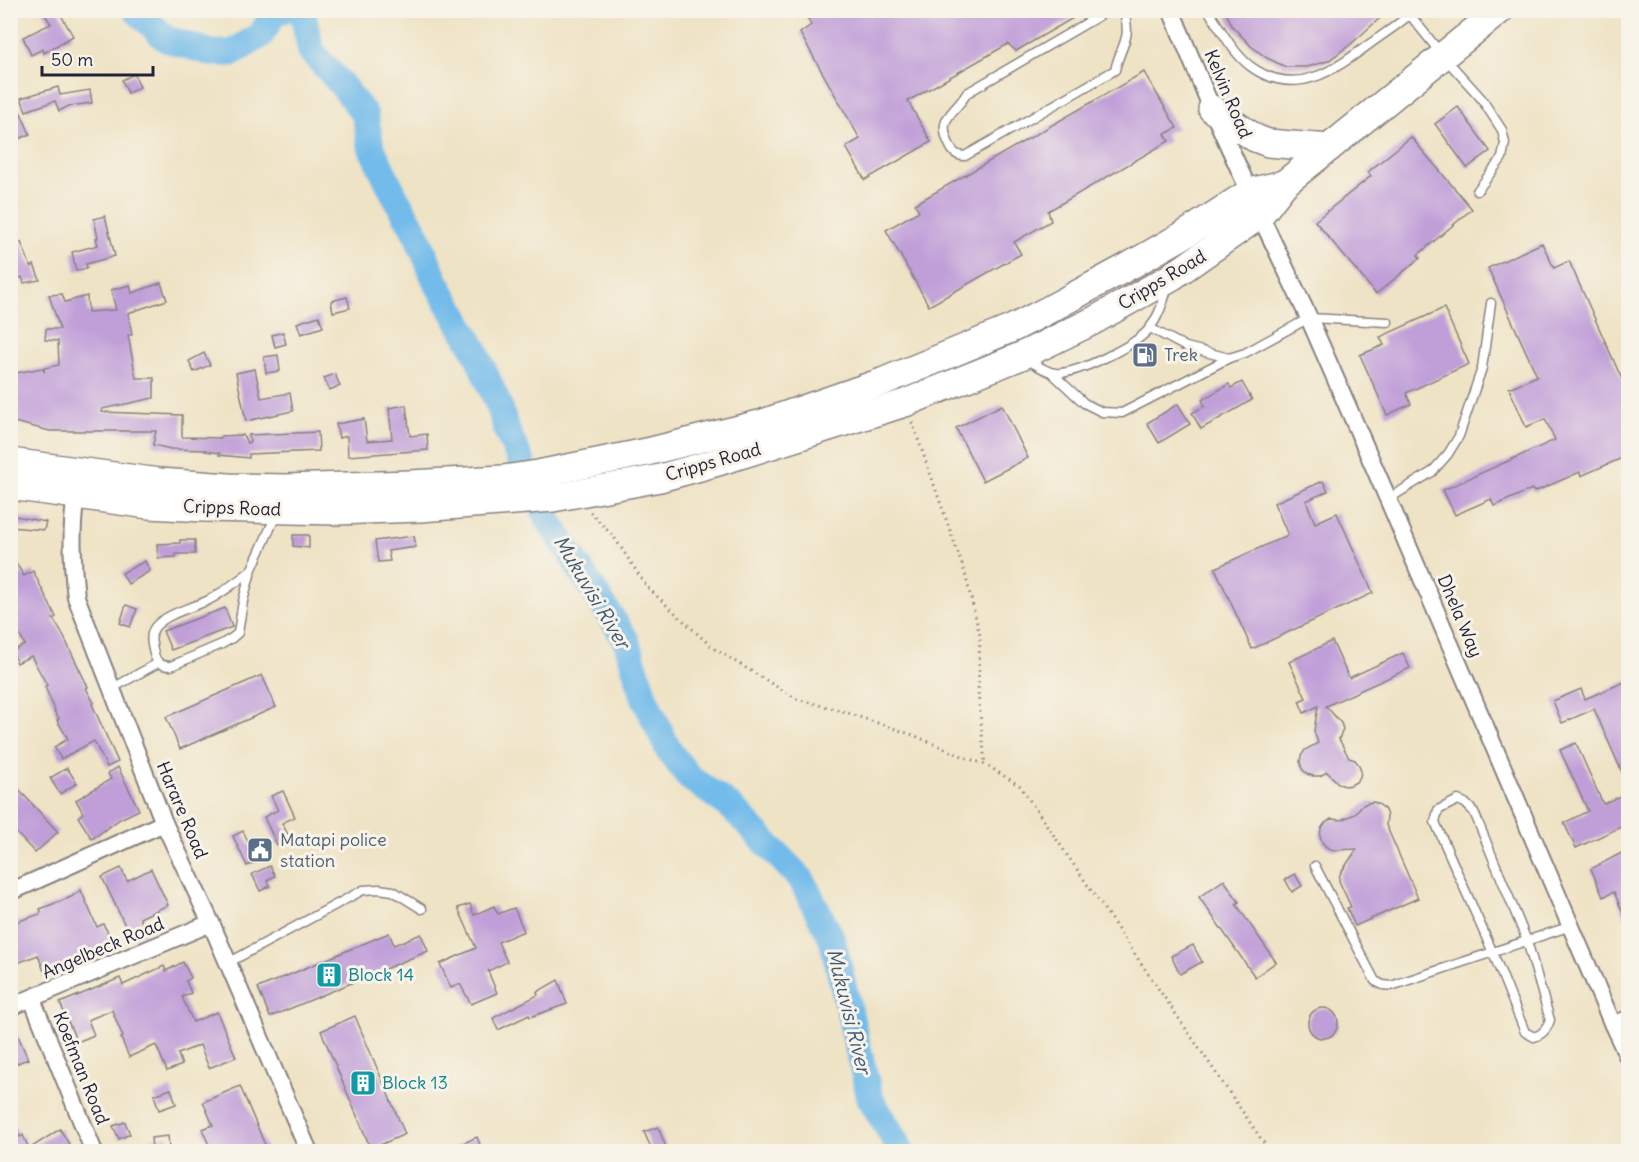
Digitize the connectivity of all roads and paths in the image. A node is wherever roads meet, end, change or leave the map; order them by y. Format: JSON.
{"nodes":[{"id":1,"x":1109,"y":10,"type":"edge"},
{"id":2,"x":1123,"y":10,"type":"edge"},
{"id":3,"x":1171,"y":10,"type":"edge"},
{"id":4,"x":1208,"y":10,"type":"edge"},
{"id":5,"x":1500,"y":10,"type":"edge"},
{"id":6,"x":1413,"y":13,"type":"edge"},
{"id":7,"x":1443,"y":56,"type":"junction"},
{"id":8,"x":1212,"y":109,"type":"junction"},
{"id":9,"x":1329,"y":148,"type":"junction"},
{"id":10,"x":1477,"y":191,"type":"dead end"},
{"id":11,"x":1255,"y":203,"type":"junction"},
{"id":12,"x":1173,"y":276,"type":"junction"},
{"id":13,"x":1491,"y":303,"type":"dead end"},
{"id":14,"x":1309,"y":318,"type":"junction"},
{"id":15,"x":1388,"y":322,"type":"dead end"},
{"id":16,"x":1150,"y":328,"type":"junction"},
{"id":17,"x":1021,"y":356,"type":"junction"},
{"id":18,"x":1229,"y":358,"type":"junction"},
{"id":19,"x":1052,"y":373,"type":"junction"},
{"id":20,"x":905,"y":403,"type":"junction"},
{"id":21,"x":10,"y":462,"type":"edge"},
{"id":22,"x":79,"y":484,"type":"junction"},
{"id":23,"x":10,"y":486,"type":"edge"},
{"id":24,"x":508,"y":490,"type":"junction"},
{"id":25,"x":564,"y":497,"type":"junction"},
{"id":26,"x":1388,"y":499,"type":"junction"},
{"id":27,"x":279,"y":510,"type":"junction"},
{"id":28,"x":251,"y":571,"type":"junction"},
{"id":29,"x":158,"y":663,"type":"junction"},
{"id":30,"x":111,"y":689,"type":"junction"},
{"id":31,"x":985,"y":764,"type":"junction"},
{"id":32,"x":164,"y":823,"type":"junction"},
{"id":33,"x":1315,"y":866,"type":"dead end"},
{"id":34,"x":10,"y":892,"type":"edge"},
{"id":35,"x":422,"y":909,"type":"dead end"},
{"id":36,"x":211,"y":923,"type":"junction"},
{"id":37,"x":1571,"y":926,"type":"junction"},
{"id":38,"x":1527,"y":941,"type":"junction"},
{"id":39,"x":1493,"y":953,"type":"junction"},
{"id":40,"x":227,"y":963,"type":"junction"},
{"id":41,"x":33,"y":999,"type":"junction"},
{"id":42,"x":10,"y":1007,"type":"edge"},
{"id":43,"x":1621,"y":1022,"type":"edge"},
{"id":44,"x":1629,"y":1057,"type":"edge"},
{"id":45,"x":94,"y":1152,"type":"edge"},
{"id":46,"x":309,"y":1152,"type":"edge"},
{"id":47,"x":1270,"y":1152,"type":"edge"}],
"edges":[{"from":1,"to":2,"type":"lane"},
{"from":3,"to":8,"type":"street","name":"Kelvin Road"},
{"from":4,"to":6,"type":"lane"},
{"from":5,"to":7,"type":"main road","name":"Cripps Road"},
{"from":6,"to":7,"type":"lane"},
{"from":7,"to":9,"type":"main road","name":"Cripps Road"},
{"from":7,"to":10,"type":"lane"},
{"from":8,"to":9,"type":"main road"},
{"from":8,"to":11,"type":"street","name":"Kelvin Road"},
{"from":9,"to":11,"type":"main road","name":"Cripps Road"},
{"from":11,"to":12,"type":"main road","name":"Cripps Road"},
{"from":11,"to":14,"type":"street","name":"Dhela Way"},
{"from":11,"to":24,"type":"main road","name":"Cripps Road"},
{"from":12,"to":16,"type":"lane"},
{"from":12,"to":17,"type":"main road","name":"Cripps Road"},
{"from":13,"to":26,"type":"lane"},
{"from":14,"to":15,"type":"lane"},
{"from":14,"to":18,"type":"lane"},
{"from":14,"to":26,"type":"street","name":"Dhela Way"},
{"from":16,"to":18,"type":"lane"},
{"from":16,"to":19,"type":"lane"},
{"from":17,"to":19,"type":"lane"},
{"from":17,"to":20,"type":"main road","name":"Cripps Road"},
{"from":18,"to":19,"type":"lane"},
{"from":20,"to":25,"type":"main road","name":"Cripps Road"},
{"from":20,"to":31,"type":"path"},
{"from":21,"to":22,"type":"main road"},
{"from":22,"to":23,"type":"main road"},
{"from":22,"to":24,"type":"main road","name":"Cripps Road"},
{"from":22,"to":27,"type":"main road","name":"Cripps Road"},
{"from":22,"to":30,"type":"street","name":"Harare Road"},
{"from":24,"to":25,"type":"main road","name":"Cripps Road"},
{"from":24,"to":27,"type":"main road","name":"Cripps Road"},
{"from":25,"to":31,"type":"path"},
{"from":26,"to":37,"type":"street","name":"Dhela Way"},
{"from":27,"to":28,"type":"lane"},
{"from":28,"to":29,"type":"lane"},
{"from":28,"to":29,"type":"lane"},
{"from":29,"to":30,"type":"lane"},
{"from":30,"to":32,"type":"street","name":"Harare Road"},
{"from":31,"to":47,"type":"path"},
{"from":32,"to":34,"type":"street"},
{"from":32,"to":36,"type":"street","name":"Harare Road"},
{"from":33,"to":39,"type":"lane"},
{"from":35,"to":40,"type":"lane"},
{"from":36,"to":40,"type":"street","name":"Harare Road"},
{"from":36,"to":41,"type":"street","name":"Angelbeck Road"},
{"from":37,"to":38,"type":"lane"},
{"from":37,"to":43,"type":"street","name":"Dhela Way"},
{"from":38,"to":39,"type":"lane"},
{"from":38,"to":39,"type":"lane"},
{"from":38,"to":39,"type":"lane"},
{"from":40,"to":46,"type":"street","name":"Harare Road"},
{"from":41,"to":42,"type":"street","name":"Angelbeck Road"},
{"from":41,"to":45,"type":"street","name":"Koefman Road"},
{"from":43,"to":44,"type":"street","name":"Dhela Way"}]}
